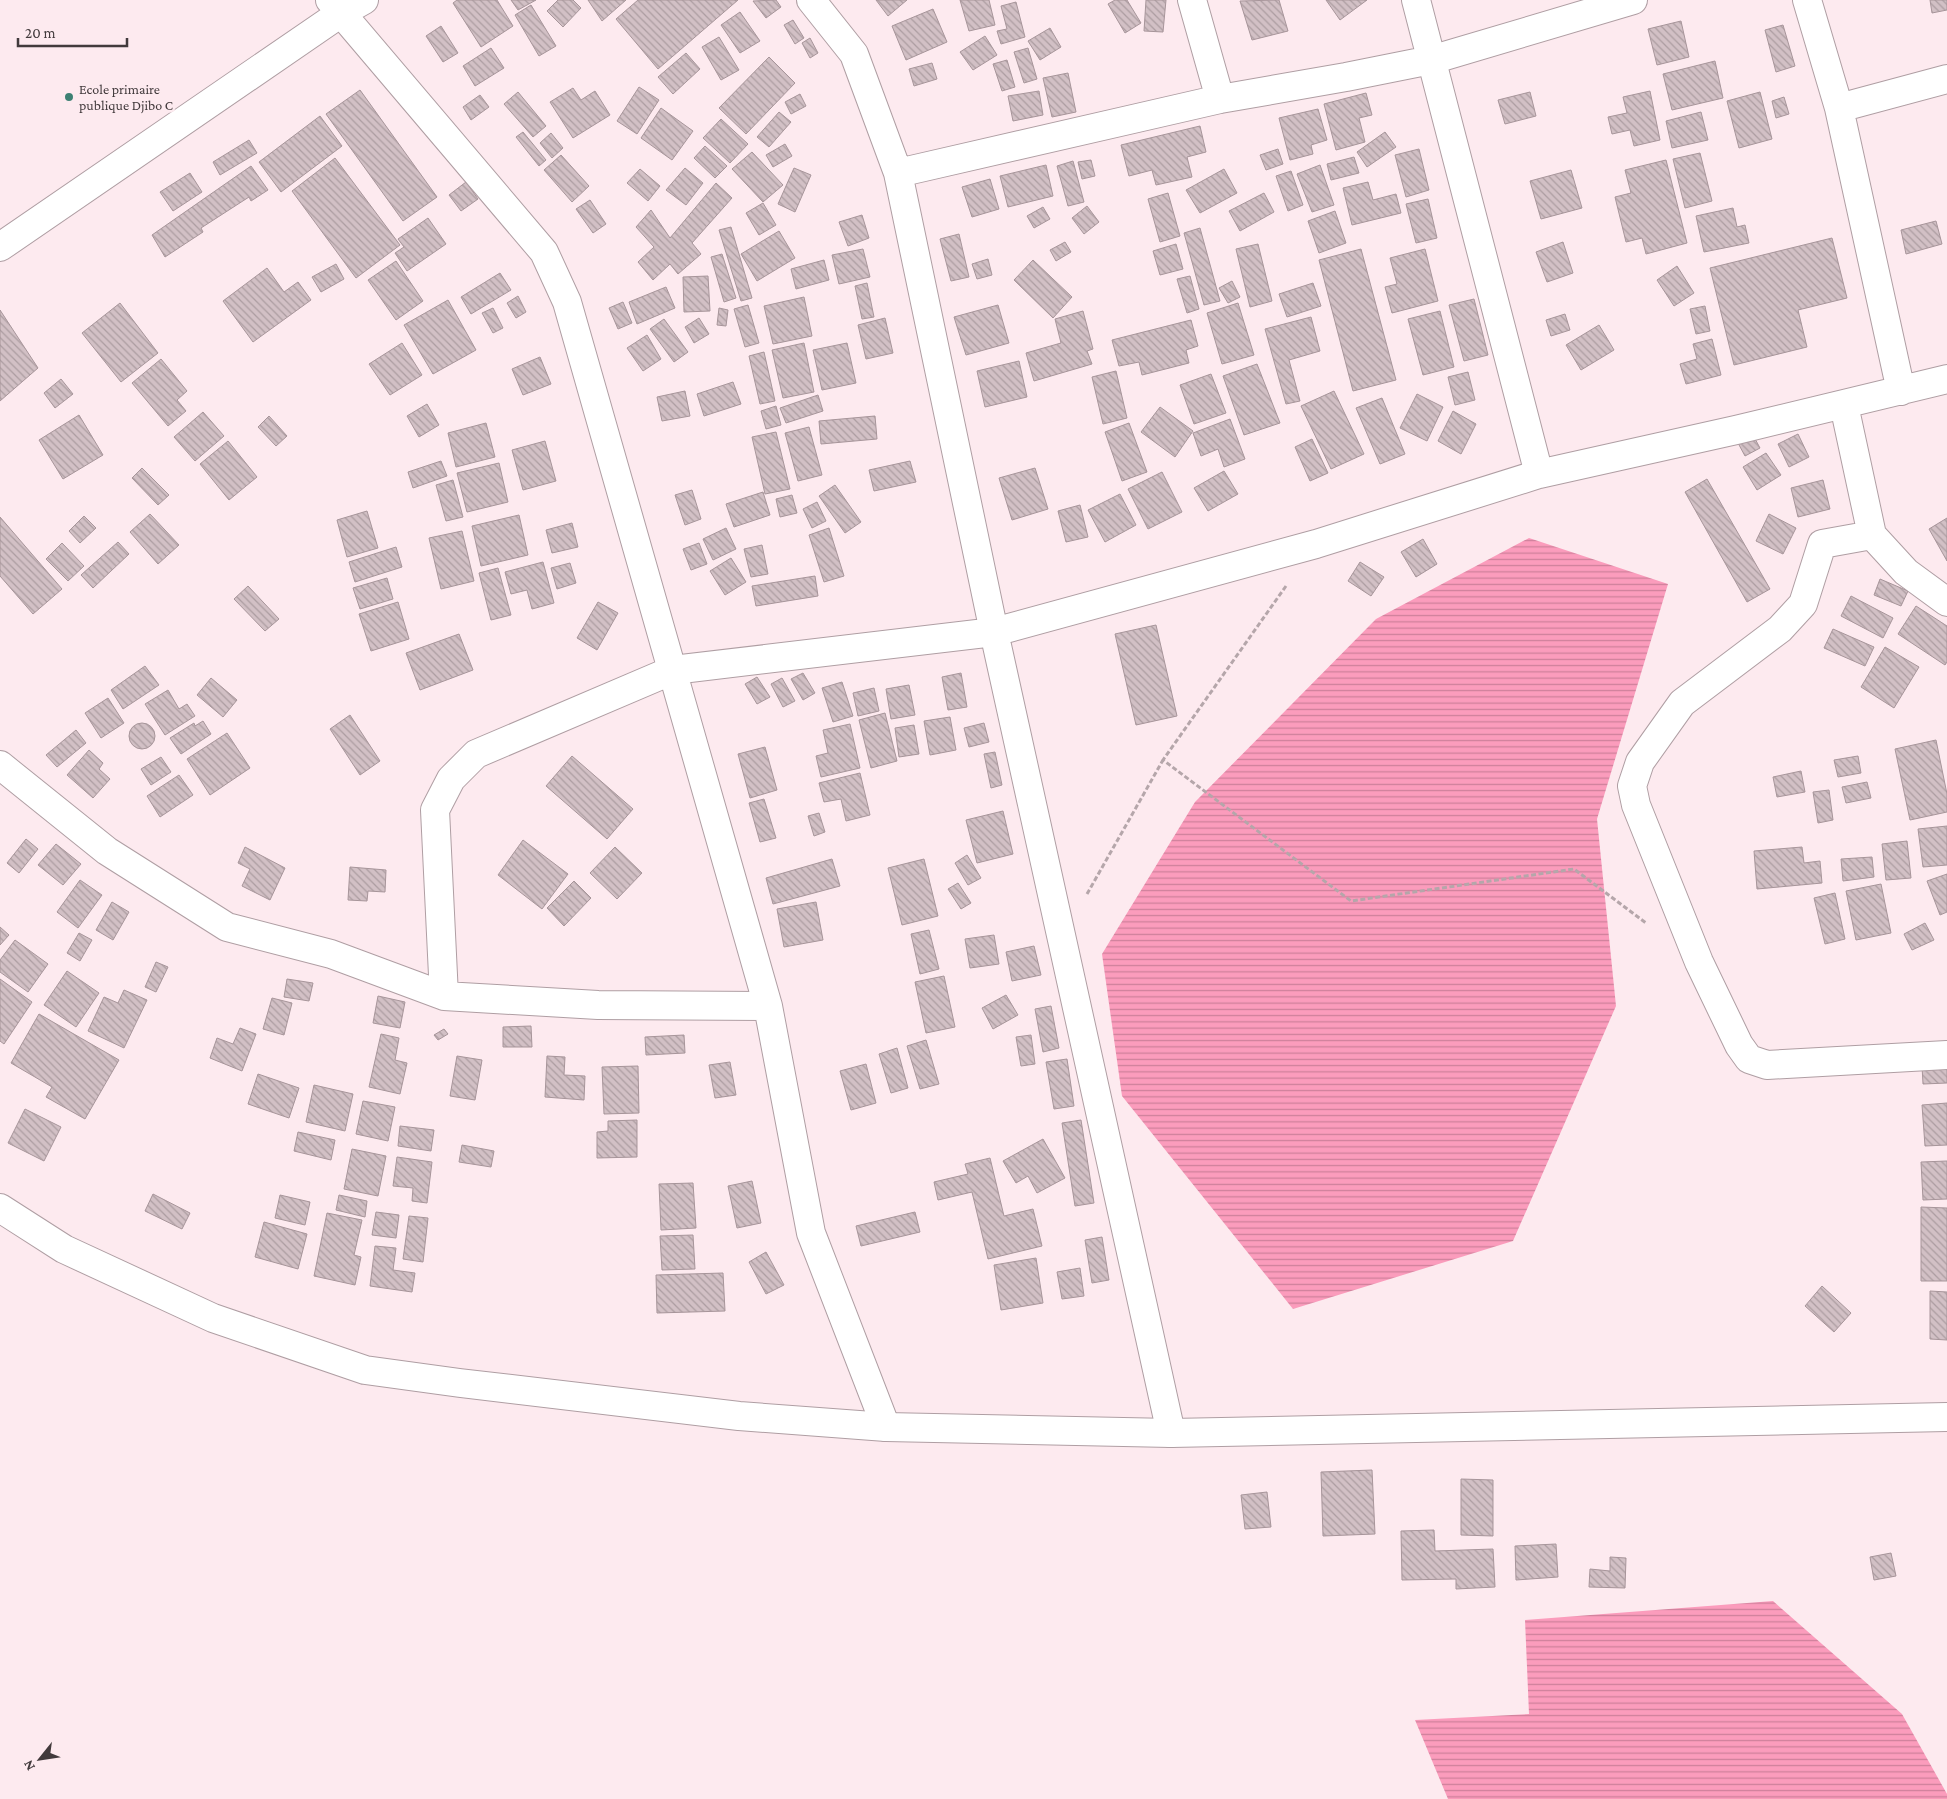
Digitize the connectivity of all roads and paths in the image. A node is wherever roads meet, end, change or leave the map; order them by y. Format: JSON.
{"nodes":[{"id":1,"x":811,"y":0,"type":"edge"},
{"id":2,"x":1192,"y":0,"type":"edge"},
{"id":3,"x":1416,"y":0,"type":"edge"},
{"id":4,"x":1633,"y":0,"type":"edge"},
{"id":5,"x":1807,"y":0,"type":"edge"},
{"id":6,"x":345,"y":4,"type":"edge"},
{"id":7,"x":1432,"y":60,"type":"junction"},
{"id":8,"x":1947,"y":79,"type":"edge"},
{"id":9,"x":1220,"y":99,"type":"junction"},
{"id":10,"x":1839,"y":108,"type":"junction"},
{"id":11,"x":898,"y":173,"type":"junction"},
{"id":12,"x":0,"y":247,"type":"edge"},
{"id":13,"x":1947,"y":379,"type":"edge"},
{"id":14,"x":1901,"y":391,"type":"junction"},
{"id":15,"x":1844,"y":405,"type":"junction"},
{"id":16,"x":1539,"y":474,"type":"junction"},
{"id":17,"x":1872,"y":535,"type":"junction"},
{"id":18,"x":1287,"y":584,"type":"dead end"},
{"id":19,"x":1947,"y":602,"type":"edge"},
{"id":20,"x":994,"y":632,"type":"junction"},
{"id":21,"x":673,"y":670,"type":"junction"},
{"id":22,"x":1163,"y":760,"type":"junction"},
{"id":23,"x":0,"y":765,"type":"edge"},
{"id":24,"x":1085,"y":897,"type":"dead end"},
{"id":25,"x":1652,"y":927,"type":"dead end"},
{"id":26,"x":444,"y":996,"type":"junction"},
{"id":27,"x":768,"y":1006,"type":"junction"},
{"id":28,"x":1947,"y":1056,"type":"edge"},
{"id":29,"x":0,"y":1208,"type":"edge"},
{"id":30,"x":1947,"y":1417,"type":"edge"},
{"id":31,"x":886,"y":1427,"type":"junction"},
{"id":32,"x":1170,"y":1433,"type":"junction"}],
"edges":[{"from":1,"to":11,"type":"street"},
{"from":2,"to":9,"type":"street"},
{"from":3,"to":7,"type":"street"},
{"from":4,"to":7,"type":"street"},
{"from":5,"to":10,"type":"street"},
{"from":6,"to":12,"type":"street"},
{"from":6,"to":21,"type":"street"},
{"from":7,"to":9,"type":"street"},
{"from":7,"to":16,"type":"street"},
{"from":8,"to":10,"type":"street"},
{"from":9,"to":11,"type":"street"},
{"from":10,"to":14,"type":"street"},
{"from":11,"to":20,"type":"street"},
{"from":13,"to":14,"type":"street"},
{"from":14,"to":15,"type":"street"},
{"from":15,"to":16,"type":"street"},
{"from":15,"to":17,"type":"street"},
{"from":16,"to":20,"type":"street"},
{"from":17,"to":19,"type":"street"},
{"from":17,"to":28,"type":"street"},
{"from":18,"to":22,"type":"path"},
{"from":20,"to":21,"type":"street"},
{"from":20,"to":32,"type":"street"},
{"from":21,"to":26,"type":"street"},
{"from":21,"to":27,"type":"street"},
{"from":22,"to":24,"type":"path"},
{"from":22,"to":25,"type":"path"},
{"from":23,"to":26,"type":"street"},
{"from":26,"to":27,"type":"street"},
{"from":27,"to":31,"type":"street"},
{"from":29,"to":31,"type":"street"},
{"from":30,"to":32,"type":"street"},
{"from":31,"to":32,"type":"street"}]}
